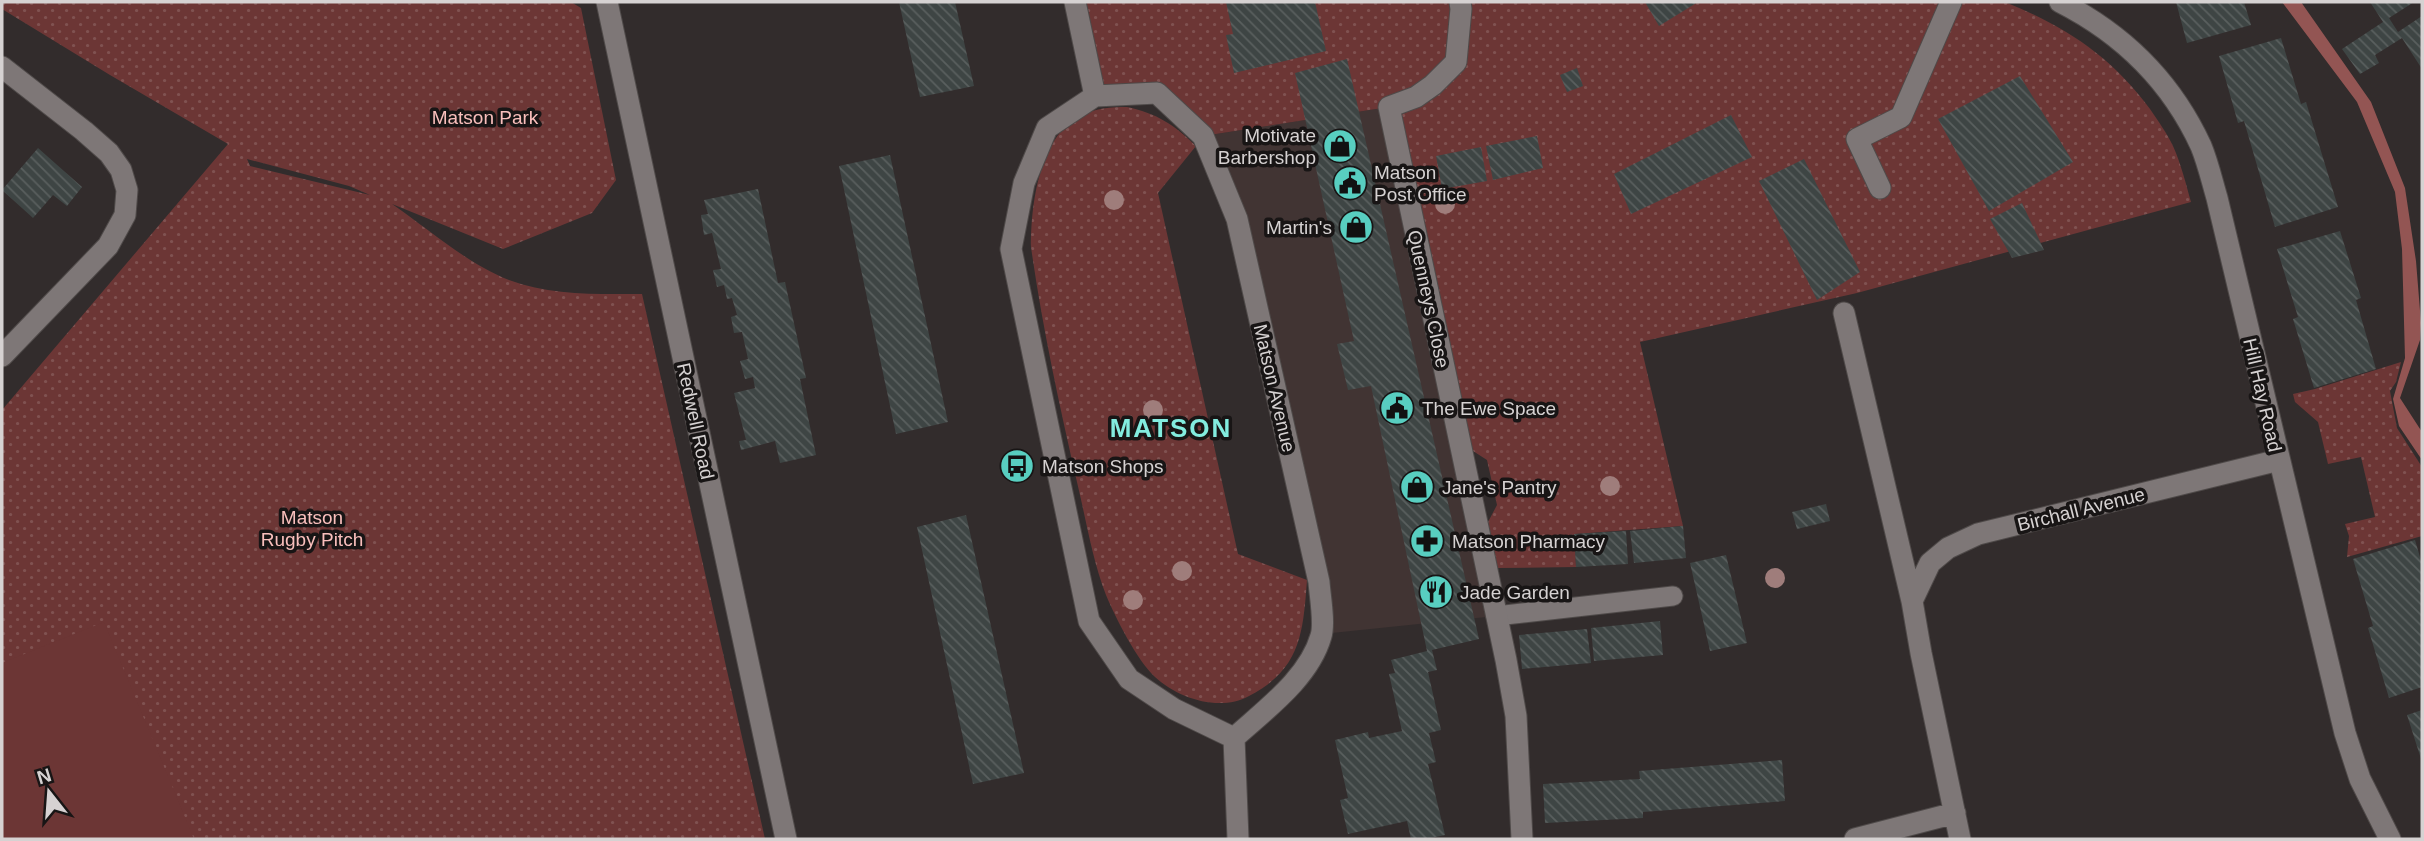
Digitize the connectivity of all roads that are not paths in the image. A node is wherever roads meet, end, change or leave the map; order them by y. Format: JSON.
{"nodes":[{"id":1,"x":607,"y":2,"type":"edge"},
{"id":2,"x":1075,"y":2,"type":"edge"},
{"id":3,"x":1460,"y":2,"type":"edge"},
{"id":4,"x":1951,"y":2,"type":"edge"},
{"id":5,"x":2060,"y":2,"type":"edge"},
{"id":6,"x":2,"y":67,"type":"edge"},
{"id":7,"x":1095,"y":96,"type":"junction"},
{"id":8,"x":1880,"y":188,"type":"dead end"},
{"id":9,"x":1844,"y":313,"type":"dead end"},
{"id":10,"x":2,"y":356,"type":"edge"},
{"id":11,"x":2279,"y":460,"type":"junction"},
{"id":12,"x":1673,"y":596,"type":"dead end"},
{"id":13,"x":1912,"y":601,"type":"junction"},
{"id":14,"x":1496,"y":616,"type":"junction"},
{"id":15,"x":1234,"y":738,"type":"junction"},
{"id":16,"x":1955,"y":813,"type":"junction"},
{"id":17,"x":786,"y":839,"type":"edge"},
{"id":18,"x":1238,"y":839,"type":"edge"},
{"id":19,"x":1522,"y":839,"type":"edge"},
{"id":20,"x":1854,"y":839,"type":"edge"},
{"id":21,"x":1960,"y":839,"type":"edge"},
{"id":22,"x":2390,"y":839,"type":"edge"}],
"edges":[{"from":1,"to":17,"type":"street","name":"Redwell Road"},
{"from":2,"to":7,"type":"street"},
{"from":3,"to":14,"type":"street","name":"Quenneys Close"},
{"from":4,"to":8,"type":"street"},
{"from":5,"to":11,"type":"street","name":"Hill Hay Road"},
{"from":6,"to":10,"type":"street"},
{"from":7,"to":15,"type":"street"},
{"from":7,"to":15,"type":"street","name":"Matson Avenue"},
{"from":9,"to":13,"type":"street"},
{"from":11,"to":13,"type":"street","name":"Birchall Avenue"},
{"from":11,"to":22,"type":"street","name":"Hill Hay Road"},
{"from":12,"to":14,"type":"lane"},
{"from":13,"to":16,"type":"street"},
{"from":14,"to":19,"type":"street","name":"Quenneys Close"},
{"from":15,"to":18,"type":"street"},
{"from":16,"to":20,"type":"street"},
{"from":16,"to":21,"type":"street"}]}
